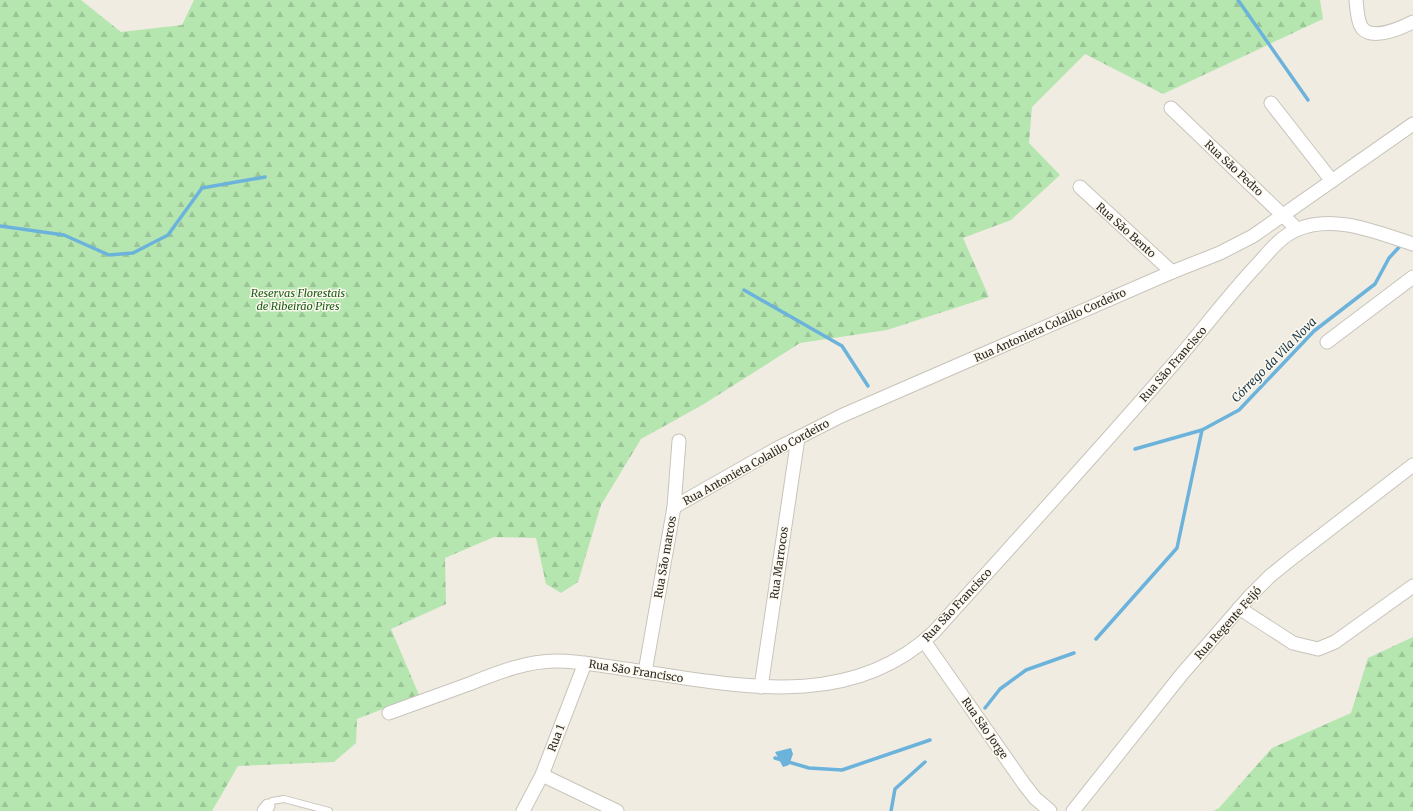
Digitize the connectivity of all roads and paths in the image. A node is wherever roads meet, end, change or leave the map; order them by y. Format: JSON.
{"nodes":[{"id":1,"x":1356,"y":0,"type":"edge"},
{"id":2,"x":1413,"y":22,"type":"edge"},
{"id":3,"x":1271,"y":103,"type":"dead end"},
{"id":4,"x":1171,"y":108,"type":"dead end"},
{"id":5,"x":1413,"y":124,"type":"edge"},
{"id":6,"x":1332,"y":181,"type":"junction"},
{"id":7,"x":1080,"y":187,"type":"dead end"},
{"id":8,"x":1284,"y":215,"type":"junction"},
{"id":9,"x":1298,"y":229,"type":"junction"},
{"id":10,"x":1413,"y":244,"type":"edge"},
{"id":11,"x":1172,"y":272,"type":"junction"},
{"id":12,"x":1413,"y":277,"type":"edge"},
{"id":13,"x":1327,"y":342,"type":"dead end"},
{"id":14,"x":798,"y":438,"type":"junction"},
{"id":15,"x":679,"y":441,"type":"dead end"},
{"id":16,"x":1413,"y":466,"type":"edge"},
{"id":17,"x":674,"y":507,"type":"junction"},
{"id":18,"x":1413,"y":586,"type":"edge"},
{"id":19,"x":1239,"y":608,"type":"junction"},
{"id":20,"x":924,"y":642,"type":"junction"},
{"id":21,"x":586,"y":663,"type":"junction"},
{"id":22,"x":645,"y":672,"type":"junction"},
{"id":23,"x":761,"y":688,"type":"junction"},
{"id":24,"x":389,"y":713,"type":"dead end"},
{"id":25,"x":542,"y":775,"type":"junction"},
{"id":26,"x":266,"y":808,"type":"edge"},
{"id":27,"x":329,"y":811,"type":"edge"},
{"id":28,"x":523,"y":811,"type":"edge"},
{"id":29,"x":617,"y":811,"type":"edge"},
{"id":30,"x":1050,"y":811,"type":"edge"},
{"id":31,"x":1073,"y":811,"type":"edge"}],
"edges":[{"from":1,"to":2,"type":"street"},
{"from":3,"to":6,"type":"street"},
{"from":4,"to":8,"type":"street","name":"Rua São Pedro"},
{"from":5,"to":6,"type":"street","name":"Rua Antonieta Colalilo Cordeiro"},
{"from":6,"to":8,"type":"street","name":"Rua Antonieta Colalilo Cordeiro"},
{"from":7,"to":11,"type":"street","name":"Rua São Bento"},
{"from":8,"to":9,"type":"street","name":"Rua São Pedro"},
{"from":8,"to":11,"type":"street","name":"Rua Antonieta Colalilo Cordeiro"},
{"from":9,"to":10,"type":"street"},
{"from":9,"to":20,"type":"street","name":"Rua São Francisco"},
{"from":11,"to":14,"type":"street","name":"Rua Antonieta Colalilo Cordeiro"},
{"from":12,"to":13,"type":"street"},
{"from":14,"to":17,"type":"street","name":"Rua Antonieta Colalilo Cordeiro"},
{"from":14,"to":23,"type":"street","name":"Rua Marrocos"},
{"from":15,"to":17,"type":"street","name":"Rua São marcos"},
{"from":16,"to":19,"type":"street","name":"Rua Regente Feijó"},
{"from":17,"to":22,"type":"street","name":"Rua São marcos"},
{"from":18,"to":19,"type":"street"},
{"from":19,"to":31,"type":"street","name":"Rua Regente Feijó"},
{"from":20,"to":23,"type":"street","name":"Rua São Francisco"},
{"from":20,"to":30,"type":"street","name":"Rua São Jorge"},
{"from":21,"to":22,"type":"street","name":"Rua São Francisco"},
{"from":21,"to":24,"type":"street","name":"Rua São Francisco"},
{"from":21,"to":25,"type":"street","name":"Rua 1"},
{"from":22,"to":23,"type":"street","name":"Rua São Francisco"},
{"from":25,"to":28,"type":"street","name":"Rua 1"},
{"from":25,"to":29,"type":"street"},
{"from":26,"to":27,"type":"lane"}]}
